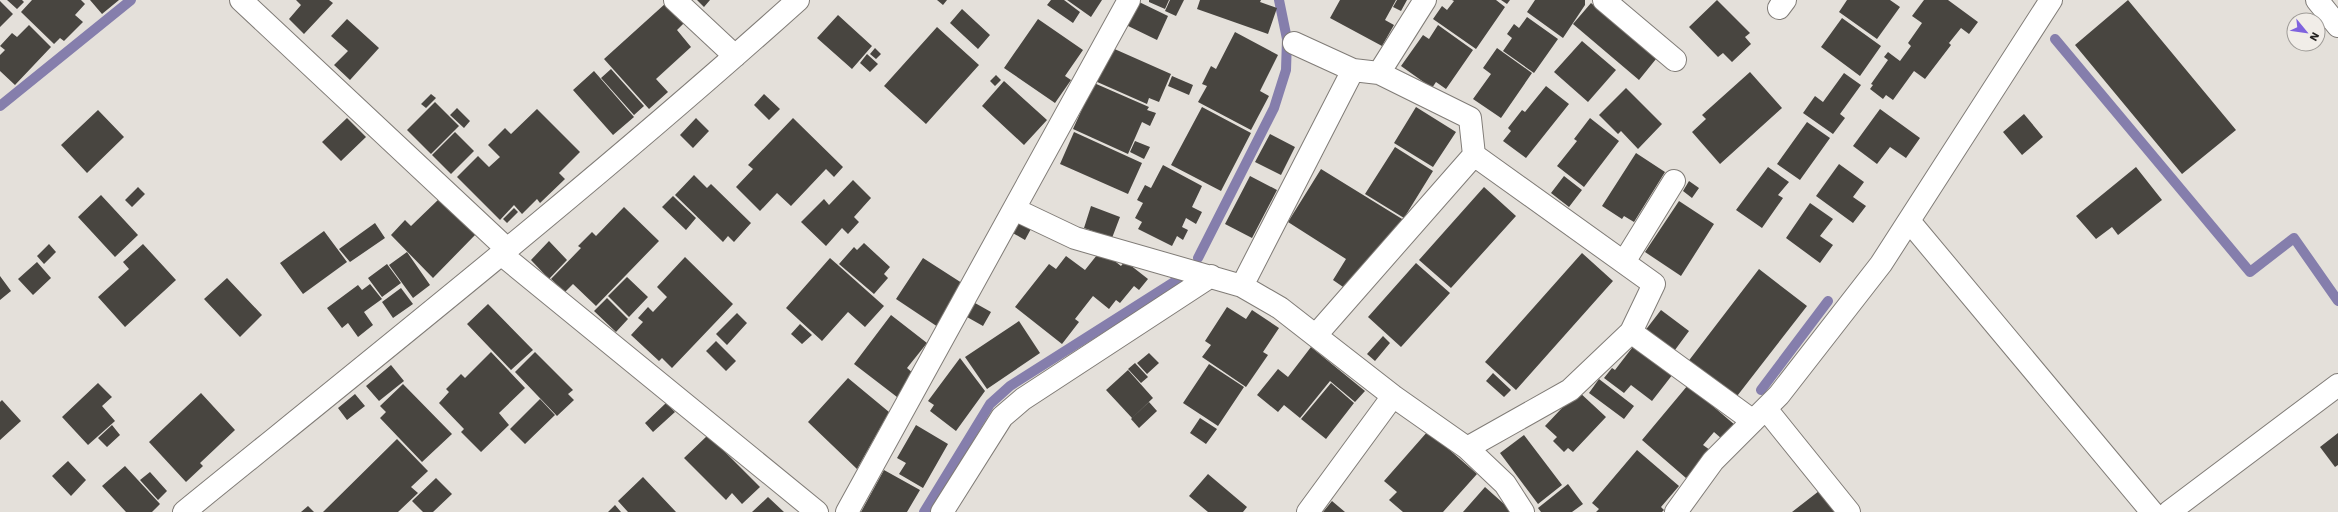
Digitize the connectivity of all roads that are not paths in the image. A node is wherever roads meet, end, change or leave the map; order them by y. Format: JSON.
{"nodes":[{"id":1,"x":241,"y":0,"type":"edge"},
{"id":2,"x":675,"y":0,"type":"edge"},
{"id":3,"x":798,"y":0,"type":"edge"},
{"id":4,"x":1129,"y":0,"type":"edge"},
{"id":5,"x":1425,"y":0,"type":"edge"},
{"id":6,"x":1604,"y":0,"type":"edge"},
{"id":7,"x":2051,"y":0,"type":"edge"},
{"id":8,"x":2317,"y":0,"type":"edge"},
{"id":9,"x":2338,"y":26,"type":"edge"},
{"id":10,"x":1294,"y":43,"type":"dead end"},
{"id":11,"x":735,"y":56,"type":"junction"},
{"id":12,"x":1674,"y":60,"type":"dead end"},
{"id":13,"x":1353,"y":70,"type":"junction"},
{"id":14,"x":1379,"y":73,"type":"junction"},
{"id":15,"x":1474,"y":155,"type":"junction"},
{"id":16,"x":1674,"y":181,"type":"dead end"},
{"id":17,"x":1014,"y":209,"type":"junction"},
{"id":18,"x":1909,"y":222,"type":"junction"},
{"id":19,"x":504,"y":251,"type":"junction"},
{"id":20,"x":1624,"y":262,"type":"junction"},
{"id":21,"x":1211,"y":276,"type":"junction"},
{"id":22,"x":1242,"y":286,"type":"junction"},
{"id":23,"x":1631,"y":332,"type":"junction"},
{"id":24,"x":1316,"y":334,"type":"junction"},
{"id":25,"x":2338,"y":385,"type":"edge"},
{"id":26,"x":1393,"y":396,"type":"junction"},
{"id":27,"x":1760,"y":415,"type":"junction"},
{"id":28,"x":1467,"y":448,"type":"junction"},
{"id":29,"x":184,"y":512,"type":"edge"},
{"id":30,"x":817,"y":512,"type":"edge"},
{"id":31,"x":847,"y":512,"type":"edge"},
{"id":32,"x":942,"y":512,"type":"edge"},
{"id":33,"x":1308,"y":512,"type":"edge"},
{"id":34,"x":1523,"y":512,"type":"edge"},
{"id":35,"x":1676,"y":512,"type":"edge"},
{"id":36,"x":1849,"y":512,"type":"edge"},
{"id":37,"x":2152,"y":512,"type":"edge"},
{"id":38,"x":2169,"y":512,"type":"edge"}],
"edges":[{"from":1,"to":19,"type":"street"},
{"from":2,"to":11,"type":"street"},
{"from":3,"to":11,"type":"street"},
{"from":4,"to":17,"type":"street"},
{"from":5,"to":14,"type":"street"},
{"from":6,"to":12,"type":"street"},
{"from":7,"to":18,"type":"street"},
{"from":8,"to":9,"type":"street"},
{"from":10,"to":13,"type":"street"},
{"from":11,"to":19,"type":"street"},
{"from":13,"to":14,"type":"street"},
{"from":13,"to":22,"type":"street"},
{"from":14,"to":15,"type":"street"},
{"from":15,"to":20,"type":"street"},
{"from":15,"to":24,"type":"street"},
{"from":16,"to":20,"type":"street"},
{"from":17,"to":21,"type":"street"},
{"from":17,"to":31,"type":"street"},
{"from":18,"to":27,"type":"street"},
{"from":18,"to":37,"type":"street"},
{"from":19,"to":29,"type":"street"},
{"from":19,"to":30,"type":"street"},
{"from":20,"to":23,"type":"street"},
{"from":21,"to":22,"type":"street"},
{"from":21,"to":32,"type":"street"},
{"from":22,"to":24,"type":"street"},
{"from":23,"to":27,"type":"street"},
{"from":23,"to":28,"type":"street"},
{"from":24,"to":26,"type":"street"},
{"from":25,"to":38,"type":"street"},
{"from":26,"to":28,"type":"street"},
{"from":26,"to":33,"type":"street"},
{"from":27,"to":35,"type":"street"},
{"from":27,"to":36,"type":"street"},
{"from":28,"to":34,"type":"street"}]}
